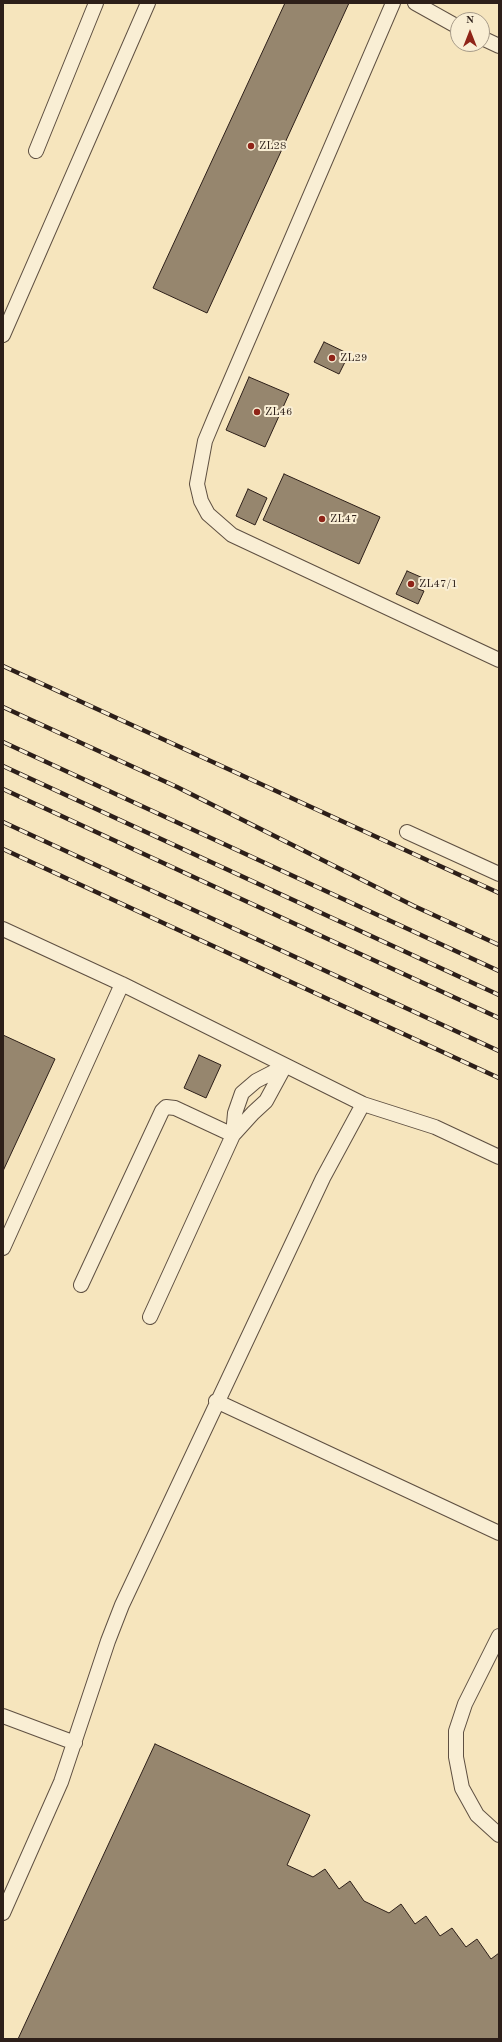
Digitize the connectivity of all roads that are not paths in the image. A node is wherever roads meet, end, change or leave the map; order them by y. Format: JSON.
{"nodes":[{"id":1,"x":96,"y":3,"type":"edge"},
{"id":2,"x":148,"y":3,"type":"edge"},
{"id":3,"x":393,"y":3,"type":"edge"},
{"id":4,"x":415,"y":3,"type":"edge"},
{"id":5,"x":450,"y":23,"type":"edge"},
{"id":6,"x":36,"y":151,"type":"dead end"},
{"id":7,"x":3,"y":335,"type":"edge"},
{"id":8,"x":499,"y":660,"type":"edge"},
{"id":9,"x":407,"y":832,"type":"dead end"},
{"id":10,"x":499,"y":874,"type":"edge"},
{"id":11,"x":3,"y":929,"type":"edge"},
{"id":12,"x":122,"y":984,"type":"junction"},
{"id":13,"x":285,"y":1066,"type":"junction"},
{"id":14,"x":363,"y":1104,"type":"junction"},
{"id":15,"x":234,"y":1135,"type":"junction"},
{"id":16,"x":499,"y":1157,"type":"edge"},
{"id":17,"x":3,"y":1248,"type":"edge"},
{"id":18,"x":81,"y":1285,"type":"dead end"},
{"id":19,"x":150,"y":1317,"type":"dead end"},
{"id":20,"x":216,"y":1401,"type":"junction"},
{"id":21,"x":499,"y":1533,"type":"edge"},
{"id":22,"x":499,"y":1636,"type":"edge"},
{"id":23,"x":3,"y":1716,"type":"edge"},
{"id":24,"x":75,"y":1743,"type":"junction"},
{"id":25,"x":499,"y":1835,"type":"edge"},
{"id":26,"x":3,"y":1913,"type":"edge"}],
"edges":[{"from":1,"to":6,"type":"lane"},
{"from":2,"to":7,"type":"lane"},
{"from":3,"to":8,"type":"lane"},
{"from":4,"to":5,"type":"lane"},
{"from":9,"to":10,"type":"lane"},
{"from":11,"to":12,"type":"lane"},
{"from":12,"to":13,"type":"lane"},
{"from":12,"to":17,"type":"lane"},
{"from":13,"to":14,"type":"lane"},
{"from":13,"to":15,"type":"lane"},
{"from":13,"to":15,"type":"lane"},
{"from":14,"to":16,"type":"lane"},
{"from":14,"to":20,"type":"lane"},
{"from":15,"to":18,"type":"lane"},
{"from":15,"to":19,"type":"lane"},
{"from":20,"to":21,"type":"lane"},
{"from":20,"to":24,"type":"lane"},
{"from":22,"to":25,"type":"lane"},
{"from":23,"to":24,"type":"lane"},
{"from":24,"to":26,"type":"lane"}]}
